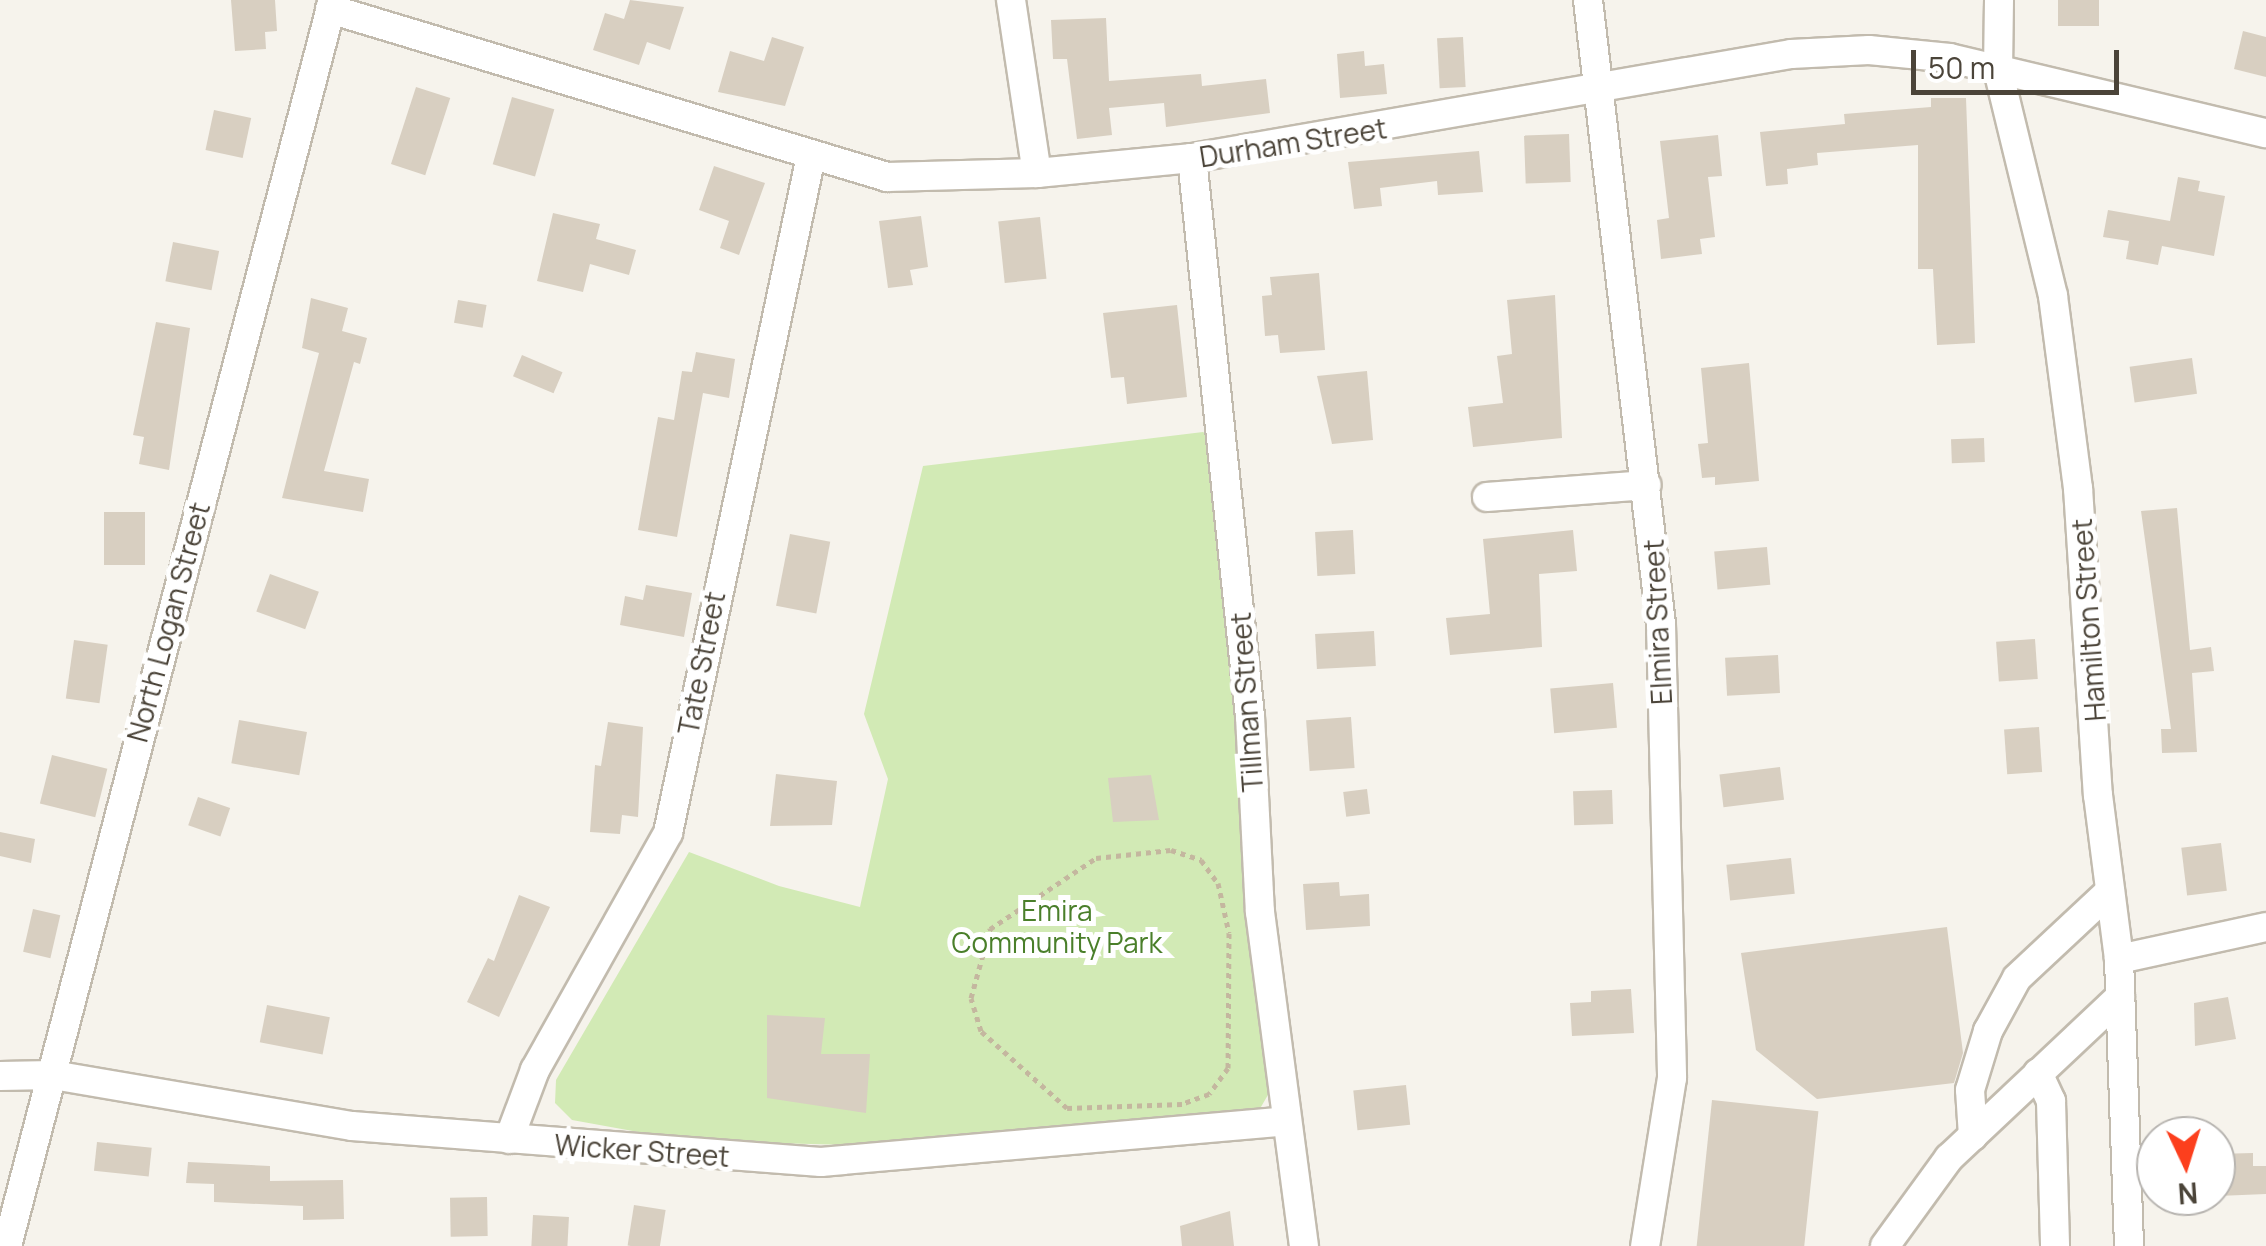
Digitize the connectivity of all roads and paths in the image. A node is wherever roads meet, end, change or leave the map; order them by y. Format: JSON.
{"nodes":[{"id":1,"x":1012,"y":0,"type":"edge"},
{"id":2,"x":1588,"y":0,"type":"edge"},
{"id":3,"x":1999,"y":0,"type":"edge"},
{"id":4,"x":332,"y":4,"type":"edge"},
{"id":5,"x":1998,"y":70,"type":"junction"},
{"id":6,"x":1600,"y":92,"type":"junction"},
{"id":7,"x":2266,"y":134,"type":"edge"},
{"id":8,"x":810,"y":156,"type":"junction"},
{"id":9,"x":1192,"y":158,"type":"junction"},
{"id":10,"x":1037,"y":173,"type":"junction"},
{"id":11,"x":1647,"y":485,"type":"junction"},
{"id":12,"x":1488,"y":497,"type":"dead end"},
{"id":13,"x":2110,"y":891,"type":"junction"},
{"id":14,"x":1038,"y":895,"type":"joint"},
{"id":15,"x":2266,"y":927,"type":"edge"},
{"id":16,"x":2119,"y":959,"type":"junction"},
{"id":17,"x":2120,"y":997,"type":"junction"},
{"id":18,"x":2038,"y":1073,"type":"junction"},
{"id":19,"x":0,"y":1076,"type":"edge"},
{"id":20,"x":53,"y":1076,"type":"junction"},
{"id":21,"x":1286,"y":1121,"type":"junction"},
{"id":22,"x":1973,"y":1136,"type":"junction"},
{"id":23,"x":509,"y":1139,"type":"junction"},
{"id":24,"x":7,"y":1246,"type":"edge"},
{"id":25,"x":1304,"y":1246,"type":"edge"},
{"id":26,"x":1645,"y":1246,"type":"edge"},
{"id":27,"x":1885,"y":1246,"type":"edge"},
{"id":28,"x":2054,"y":1246,"type":"edge"},
{"id":29,"x":2129,"y":1246,"type":"edge"}],
"edges":[{"from":1,"to":10,"type":"street"},
{"from":2,"to":6,"type":"street","name":"Elmira Street"},
{"from":3,"to":5,"type":"street","name":"Hamilton Street"},
{"from":4,"to":8,"type":"street","name":"Durham Street"},
{"from":4,"to":20,"type":"street","name":"North Logan Street"},
{"from":5,"to":6,"type":"street","name":"Durham Street"},
{"from":5,"to":7,"type":"street","name":"Durham Street"},
{"from":5,"to":13,"type":"street","name":"Hamilton Street"},
{"from":6,"to":9,"type":"street","name":"Durham Street"},
{"from":6,"to":11,"type":"street","name":"Elmira Street"},
{"from":8,"to":10,"type":"street","name":"Durham Street"},
{"from":8,"to":23,"type":"street","name":"Tate Street"},
{"from":9,"to":10,"type":"street","name":"Durham Street"},
{"from":9,"to":21,"type":"street","name":"Tillman Street"},
{"from":11,"to":12,"type":"street"},
{"from":11,"to":26,"type":"street","name":"Elmira Street"},
{"from":13,"to":16,"type":"street","name":"Hamilton Street"},
{"from":13,"to":22,"type":"street"},
{"from":14,"to":14,"type":"path"},
{"from":15,"to":16,"type":"street"},
{"from":16,"to":17,"type":"street","name":"Hamilton Street"},
{"from":17,"to":18,"type":"street"},
{"from":17,"to":29,"type":"street","name":"Hamilton Street"},
{"from":18,"to":22,"type":"street"},
{"from":18,"to":28,"type":"street"},
{"from":19,"to":20,"type":"street","name":"Wicker Street"},
{"from":20,"to":23,"type":"street","name":"Wicker Street"},
{"from":20,"to":24,"type":"street","name":"North Logan Street"},
{"from":21,"to":23,"type":"street","name":"Wicker Street"},
{"from":21,"to":25,"type":"street","name":"Tillman Street"},
{"from":22,"to":27,"type":"street"}]}
